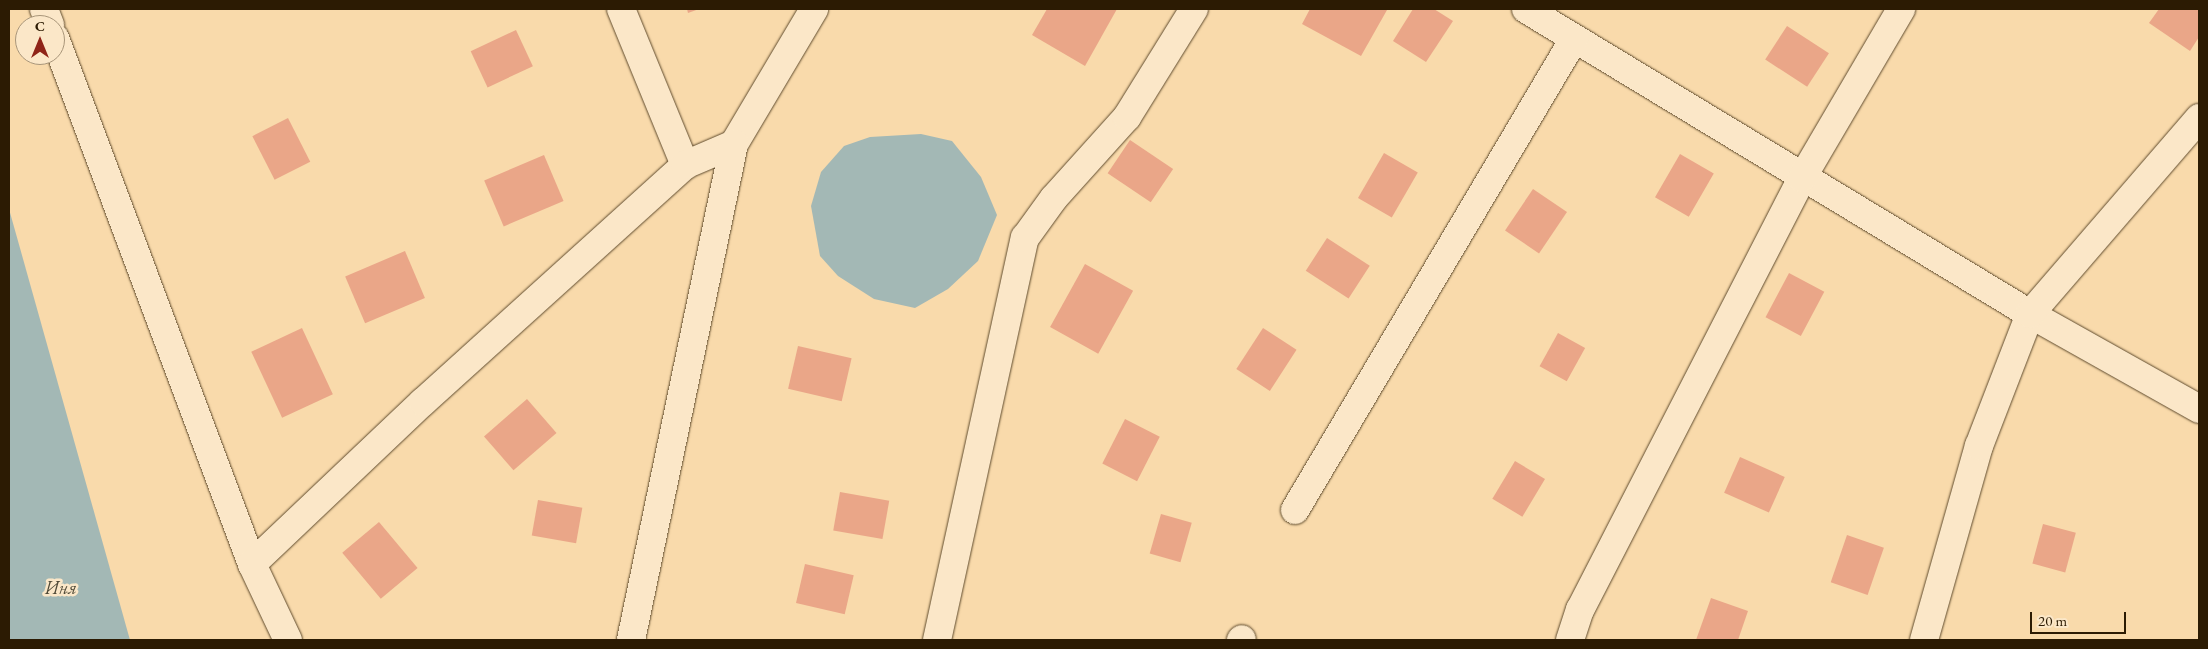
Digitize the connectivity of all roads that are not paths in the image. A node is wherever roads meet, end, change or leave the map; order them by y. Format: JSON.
{"nodes":[{"id":1,"x":621,"y":9,"type":"edge"},
{"id":2,"x":814,"y":9,"type":"edge"},
{"id":3,"x":1194,"y":9,"type":"edge"},
{"id":4,"x":1526,"y":9,"type":"edge"},
{"id":5,"x":1902,"y":9,"type":"edge"},
{"id":6,"x":1574,"y":39,"type":"junction"},
{"id":7,"x":65,"y":65,"type":"edge"},
{"id":8,"x":2199,"y":118,"type":"edge"},
{"id":9,"x":734,"y":144,"type":"junction"},
{"id":10,"x":685,"y":165,"type":"junction"},
{"id":11,"x":1802,"y":178,"type":"junction"},
{"id":12,"x":2030,"y":314,"type":"junction"},
{"id":13,"x":2199,"y":409,"type":"edge"},
{"id":14,"x":1294,"y":510,"type":"dead end"},
{"id":15,"x":252,"y":564,"type":"junction"},
{"id":16,"x":288,"y":640,"type":"edge"},
{"id":17,"x":631,"y":640,"type":"edge"},
{"id":18,"x":937,"y":640,"type":"edge"},
{"id":19,"x":1570,"y":640,"type":"edge"},
{"id":20,"x":1924,"y":640,"type":"edge"}],
"edges":[{"from":1,"to":10,"type":"street"},
{"from":2,"to":9,"type":"street"},
{"from":3,"to":18,"type":"street"},
{"from":4,"to":6,"type":"street"},
{"from":5,"to":11,"type":"street"},
{"from":6,"to":11,"type":"street"},
{"from":6,"to":14,"type":"street"},
{"from":7,"to":15,"type":"street"},
{"from":8,"to":12,"type":"street"},
{"from":9,"to":10,"type":"street"},
{"from":9,"to":17,"type":"street"},
{"from":10,"to":15,"type":"street"},
{"from":11,"to":12,"type":"street"},
{"from":11,"to":19,"type":"street"},
{"from":12,"to":13,"type":"street"},
{"from":12,"to":20,"type":"street"},
{"from":15,"to":16,"type":"street"}]}
